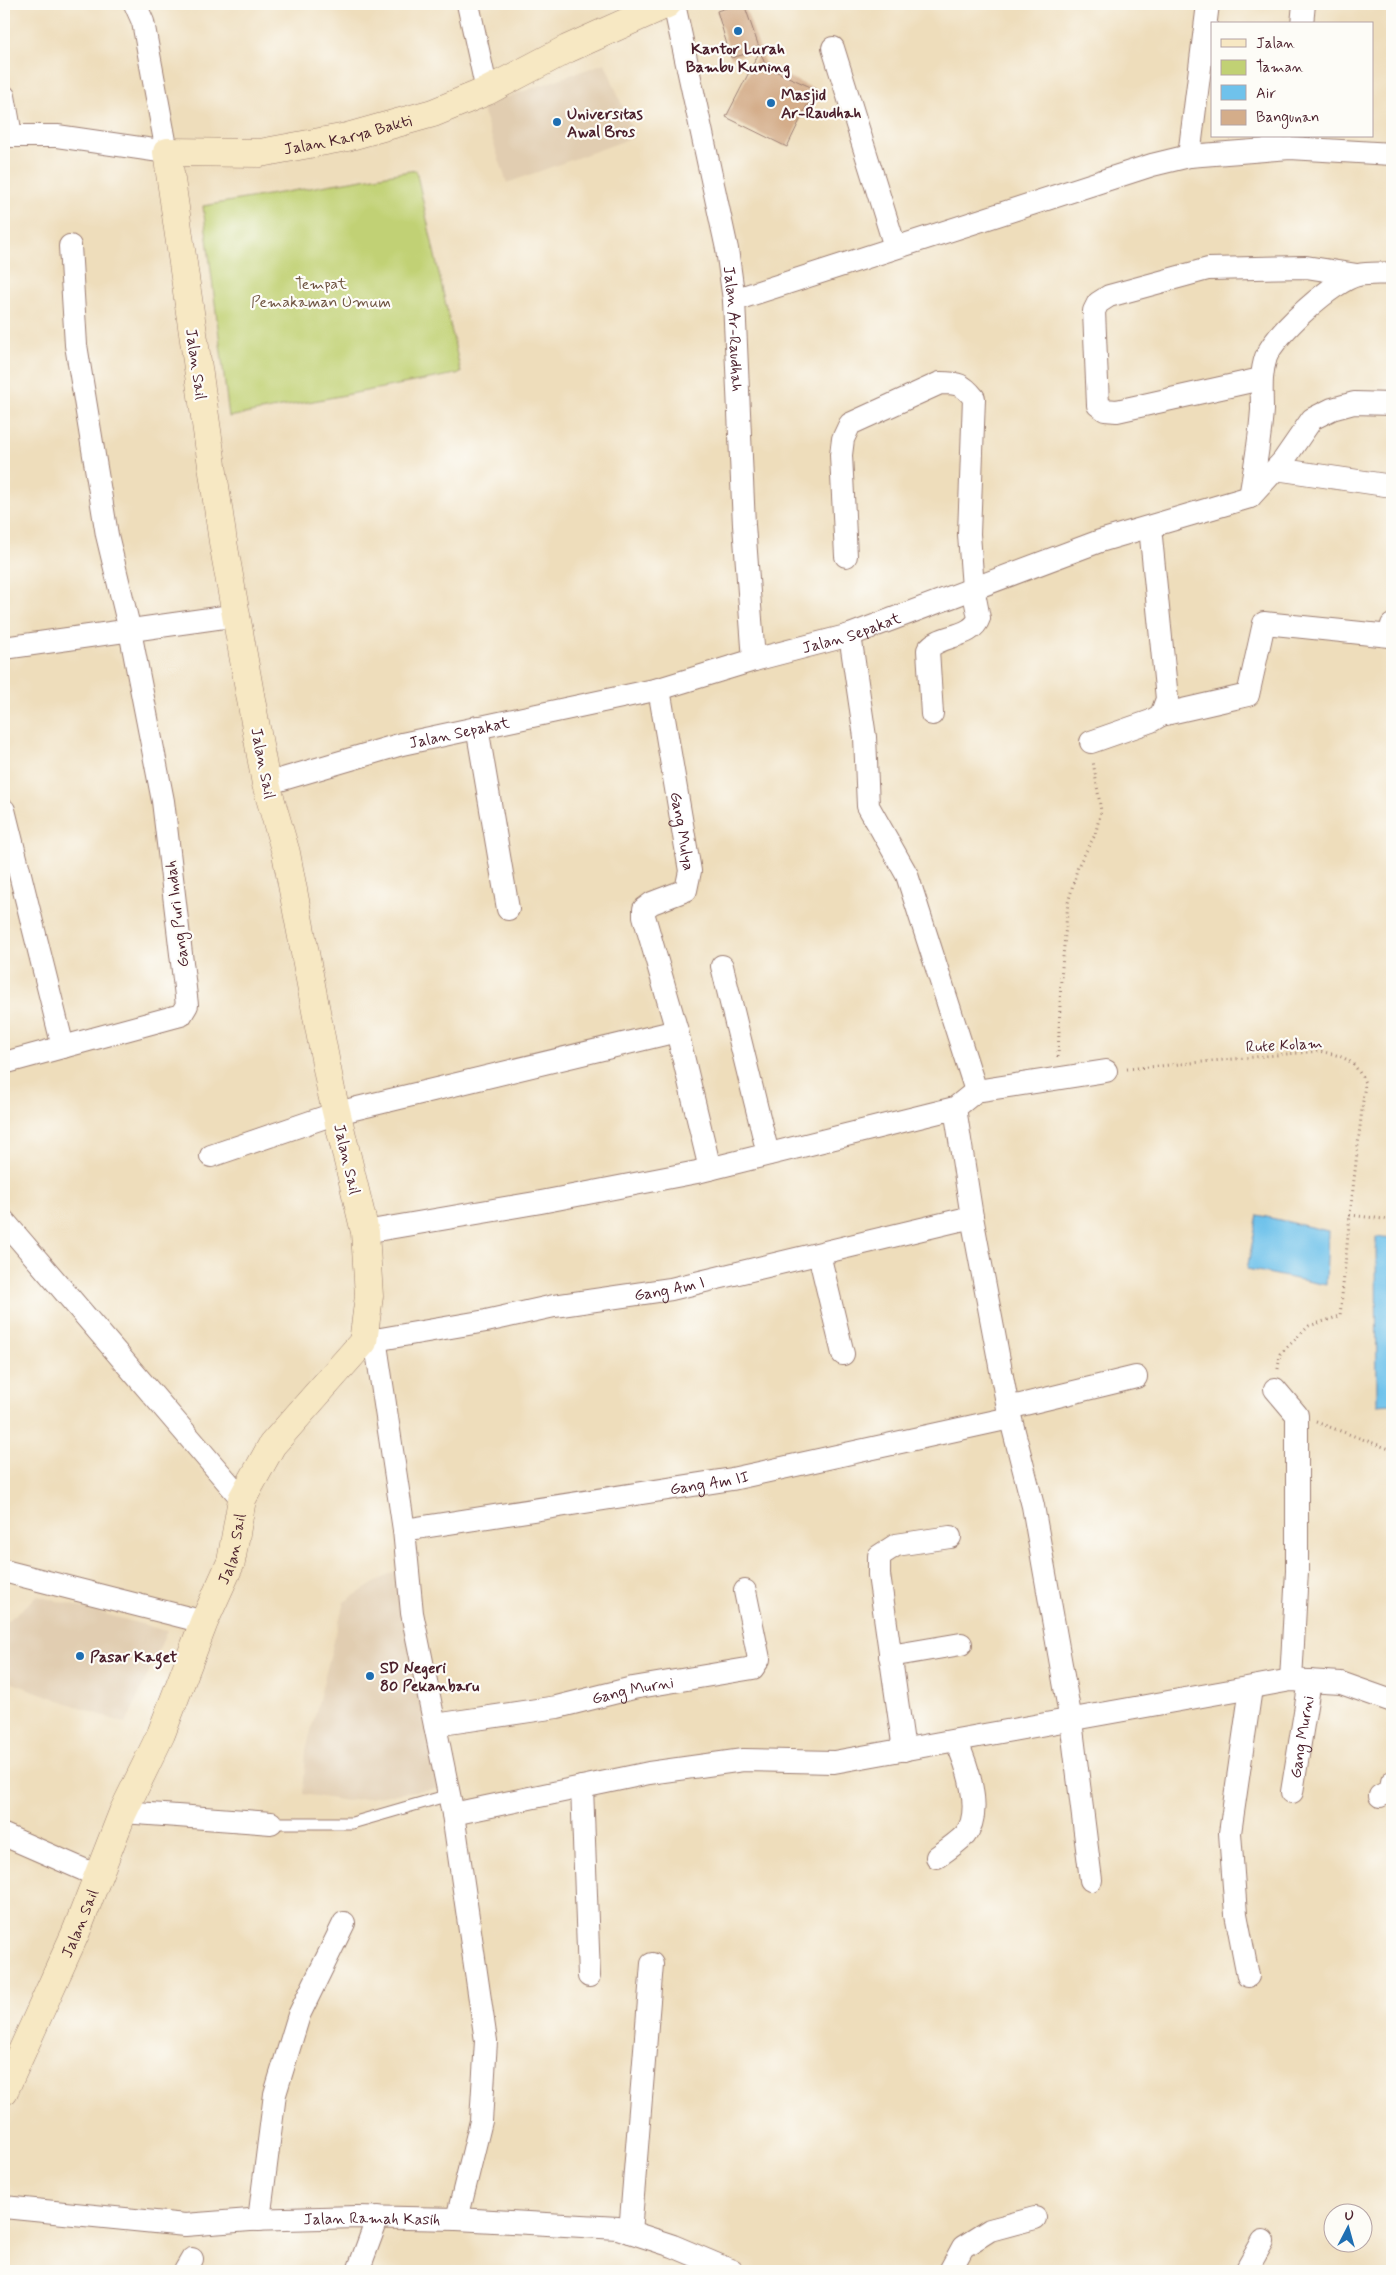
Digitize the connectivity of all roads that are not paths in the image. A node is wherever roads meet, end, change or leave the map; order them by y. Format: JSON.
{"nodes":[{"id":1,"x":135,"y":4,"type":"edge"},
{"id":2,"x":468,"y":4,"type":"edge"},
{"id":3,"x":667,"y":4,"type":"edge"},
{"id":4,"x":674,"y":4,"type":"edge"},
{"id":5,"x":1208,"y":4,"type":"edge"},
{"id":6,"x":1304,"y":4,"type":"edge"},
{"id":7,"x":1302,"y":22,"type":"edge"},
{"id":8,"x":833,"y":48,"type":"dead end"},
{"id":9,"x":487,"y":91,"type":"junction"},
{"id":10,"x":4,"y":96,"type":"edge"},
{"id":11,"x":7,"y":136,"type":"edge"},
{"id":12,"x":1291,"y":142,"type":"edge"},
{"id":13,"x":167,"y":152,"type":"junction"},
{"id":14,"x":1392,"y":154,"type":"edge"},
{"id":15,"x":1189,"y":156,"type":"junction"},
{"id":16,"x":70,"y":246,"type":"dead end"},
{"id":17,"x":895,"y":247,"type":"junction"},
{"id":18,"x":1392,"y":273,"type":"edge"},
{"id":19,"x":1357,"y":275,"type":"junction"},
{"id":20,"x":734,"y":300,"type":"junction"},
{"id":21,"x":1261,"y":379,"type":"junction"},
{"id":22,"x":1392,"y":404,"type":"edge"},
{"id":23,"x":1276,"y":469,"type":"junction"},
{"id":24,"x":1392,"y":486,"type":"edge"},
{"id":25,"x":1250,"y":497,"type":"junction"},
{"id":26,"x":1150,"y":527,"type":"junction"},
{"id":27,"x":846,"y":556,"type":"dead end"},
{"id":28,"x":973,"y":588,"type":"junction"},
{"id":29,"x":238,"y":615,"type":"junction"},
{"id":30,"x":1392,"y":624,"type":"edge"},
{"id":31,"x":130,"y":631,"type":"junction"},
{"id":32,"x":850,"y":634,"type":"junction"},
{"id":33,"x":4,"y":648,"type":"edge"},
{"id":34,"x":754,"y":660,"type":"junction"},
{"id":35,"x":659,"y":689,"type":"junction"},
{"id":36,"x":932,"y":714,"type":"dead end"},
{"id":37,"x":1161,"y":715,"type":"junction"},
{"id":38,"x":477,"y":727,"type":"junction"},
{"id":39,"x":1091,"y":742,"type":"road end"},
{"id":40,"x":266,"y":784,"type":"junction"},
{"id":41,"x":4,"y":810,"type":"edge"},
{"id":42,"x":508,"y":909,"type":"dead end"},
{"id":43,"x":722,"y":966,"type":"dead end"},
{"id":44,"x":677,"y":1031,"type":"junction"},
{"id":45,"x":63,"y":1047,"type":"junction"},
{"id":46,"x":4,"y":1063,"type":"edge"},
{"id":47,"x":1106,"y":1071,"type":"road end"},
{"id":48,"x":976,"y":1091,"type":"junction"},
{"id":49,"x":955,"y":1108,"type":"junction"},
{"id":50,"x":337,"y":1113,"type":"junction"},
{"id":51,"x":768,"y":1154,"type":"junction"},
{"id":52,"x":211,"y":1156,"type":"dead end"},
{"id":53,"x":710,"y":1169,"type":"junction"},
{"id":54,"x":972,"y":1218,"type":"junction"},
{"id":55,"x":4,"y":1221,"type":"edge"},
{"id":56,"x":365,"y":1232,"type":"junction"},
{"id":57,"x":819,"y":1254,"type":"junction"},
{"id":58,"x":369,"y":1340,"type":"junction"},
{"id":59,"x":843,"y":1354,"type":"dead end"},
{"id":60,"x":1136,"y":1377,"type":"dead end"},
{"id":61,"x":1275,"y":1389,"type":"road end"},
{"id":62,"x":1009,"y":1413,"type":"junction"},
{"id":63,"x":242,"y":1499,"type":"junction"},
{"id":64,"x":404,"y":1530,"type":"junction"},
{"id":65,"x":950,"y":1537,"type":"dead end"},
{"id":66,"x":4,"y":1571,"type":"edge"},
{"id":67,"x":745,"y":1591,"type":"dead end"},
{"id":68,"x":204,"y":1622,"type":"junction"},
{"id":69,"x":962,"y":1644,"type":"dead end"},
{"id":70,"x":890,"y":1656,"type":"junction"},
{"id":71,"x":1301,"y":1681,"type":"junction"},
{"id":72,"x":1252,"y":1688,"type":"junction"},
{"id":73,"x":1392,"y":1701,"type":"edge"},
{"id":74,"x":1071,"y":1721,"type":"junction"},
{"id":75,"x":435,"y":1725,"type":"junction"},
{"id":76,"x":956,"y":1741,"type":"junction"},
{"id":77,"x":904,"y":1750,"type":"junction"},
{"id":78,"x":582,"y":1787,"type":"junction"},
{"id":79,"x":1292,"y":1792,"type":"dead end"},
{"id":80,"x":451,"y":1805,"type":"junction"},
{"id":81,"x":123,"y":1812,"type":"junction"},
{"id":82,"x":271,"y":1823,"type":"joint"},
{"id":83,"x":4,"y":1835,"type":"edge"},
{"id":84,"x":937,"y":1857,"type":"dead end"},
{"id":85,"x":98,"y":1876,"type":"junction"},
{"id":86,"x":1090,"y":1880,"type":"dead end"},
{"id":87,"x":344,"y":1923,"type":"dead end"},
{"id":88,"x":652,"y":1964,"type":"dead end"},
{"id":89,"x":589,"y":1976,"type":"dead end"},
{"id":90,"x":1248,"y":1976,"type":"dead end"},
{"id":91,"x":7,"y":2074,"type":"edge"},
{"id":92,"x":4,"y":2207,"type":"edge"},
{"id":93,"x":378,"y":2217,"type":"junction"},
{"id":94,"x":1035,"y":2218,"type":"dead end"},
{"id":95,"x":457,"y":2219,"type":"junction"},
{"id":96,"x":260,"y":2220,"type":"junction"},
{"id":97,"x":630,"y":2232,"type":"junction"},
{"id":98,"x":1263,"y":2241,"type":"dead end"},
{"id":99,"x":358,"y":2271,"type":"edge"},
{"id":100,"x":732,"y":2271,"type":"edge"},
{"id":101,"x":950,"y":2271,"type":"edge"},
{"id":102,"x":1246,"y":2271,"type":"edge"}],
"edges":[{"from":1,"to":13,"type":"street"},
{"from":2,"to":9,"type":"street"},
{"from":3,"to":9,"type":"street","name":"Jalan Karya Bakti"},
{"from":4,"to":20,"type":"street","name":"Jalan Ar-Raudhah"},
{"from":5,"to":15,"type":"street"},
{"from":6,"to":7,"type":"street"},
{"from":8,"to":17,"type":"street"},
{"from":9,"to":13,"type":"street","name":"Jalan Karya Bakti"},
{"from":10,"to":11,"type":"street"},
{"from":11,"to":13,"type":"street","name":"Jalan Karya Bakti"},
{"from":12,"to":14,"type":"street"},
{"from":12,"to":15,"type":"street"},
{"from":13,"to":29,"type":"street","name":"Jalan Sail"},
{"from":15,"to":17,"type":"street"},
{"from":16,"to":31,"type":"street","name":"Gang Puri Indah"},
{"from":17,"to":20,"type":"street"},
{"from":18,"to":19,"type":"street"},
{"from":19,"to":21,"type":"street"},
{"from":19,"to":21,"type":"street"},
{"from":20,"to":34,"type":"street","name":"Jalan Ar-Raudhah"},
{"from":21,"to":25,"type":"street"},
{"from":22,"to":23,"type":"street"},
{"from":23,"to":24,"type":"street"},
{"from":23,"to":25,"type":"street"},
{"from":25,"to":26,"type":"street","name":"Jalan Sepakat"},
{"from":26,"to":28,"type":"street","name":"Jalan Sepakat"},
{"from":26,"to":37,"type":"street"},
{"from":27,"to":28,"type":"street"},
{"from":28,"to":32,"type":"street","name":"Jalan Sepakat"},
{"from":28,"to":36,"type":"street"},
{"from":29,"to":31,"type":"street"},
{"from":29,"to":40,"type":"street","name":"Jalan Sail"},
{"from":30,"to":37,"type":"street"},
{"from":31,"to":33,"type":"street"},
{"from":31,"to":45,"type":"street","name":"Gang Puri Indah"},
{"from":32,"to":34,"type":"street","name":"Jalan Sepakat"},
{"from":32,"to":48,"type":"street"},
{"from":34,"to":35,"type":"street","name":"Jalan Sepakat"},
{"from":35,"to":38,"type":"street","name":"Jalan Sepakat"},
{"from":35,"to":44,"type":"street","name":"Gang Mulya"},
{"from":37,"to":39,"type":"street"},
{"from":38,"to":40,"type":"street","name":"Jalan Sepakat"},
{"from":38,"to":42,"type":"street"},
{"from":40,"to":50,"type":"street","name":"Jalan Sail"},
{"from":41,"to":45,"type":"street"},
{"from":43,"to":51,"type":"street"},
{"from":44,"to":50,"type":"street"},
{"from":44,"to":53,"type":"street","name":"Gang Mulya"},
{"from":45,"to":46,"type":"street","name":"Gang Puri Indah"},
{"from":47,"to":48,"type":"street"},
{"from":48,"to":49,"type":"street"},
{"from":49,"to":51,"type":"street"},
{"from":49,"to":54,"type":"street"},
{"from":50,"to":52,"type":"street"},
{"from":50,"to":56,"type":"street","name":"Jalan Sail"},
{"from":51,"to":53,"type":"street"},
{"from":53,"to":56,"type":"street"},
{"from":54,"to":57,"type":"street","name":"Gang Am I"},
{"from":54,"to":62,"type":"street"},
{"from":55,"to":63,"type":"street"},
{"from":56,"to":58,"type":"street","name":"Jalan Sail"},
{"from":57,"to":58,"type":"street","name":"Gang Am I"},
{"from":57,"to":59,"type":"street"},
{"from":58,"to":63,"type":"street","name":"Jalan Sail"},
{"from":58,"to":64,"type":"street"},
{"from":60,"to":62,"type":"street","name":"Gang Am II"},
{"from":61,"to":71,"type":"street"},
{"from":62,"to":64,"type":"street","name":"Gang Am II"},
{"from":62,"to":74,"type":"street"},
{"from":63,"to":68,"type":"street","name":"Jalan Sail"},
{"from":64,"to":75,"type":"street"},
{"from":65,"to":70,"type":"street"},
{"from":66,"to":68,"type":"street"},
{"from":67,"to":75,"type":"street","name":"Gang Murni"},
{"from":68,"to":81,"type":"street","name":"Jalan Sail"},
{"from":69,"to":70,"type":"street"},
{"from":70,"to":77,"type":"street"},
{"from":71,"to":72,"type":"street"},
{"from":71,"to":73,"type":"street","name":"Gang Murni"},
{"from":71,"to":79,"type":"street","name":"Gang Murni"},
{"from":72,"to":74,"type":"street"},
{"from":72,"to":90,"type":"street"},
{"from":74,"to":76,"type":"street"},
{"from":74,"to":86,"type":"street"},
{"from":75,"to":80,"type":"street"},
{"from":76,"to":77,"type":"street"},
{"from":76,"to":84,"type":"street"},
{"from":77,"to":78,"type":"street"},
{"from":78,"to":80,"type":"street"},
{"from":78,"to":89,"type":"street"},
{"from":80,"to":82,"type":"lane"},
{"from":80,"to":95,"type":"street"},
{"from":81,"to":82,"type":"street"},
{"from":81,"to":85,"type":"street","name":"Jalan Sail"},
{"from":83,"to":85,"type":"street"},
{"from":85,"to":91,"type":"street","name":"Jalan Sail"},
{"from":87,"to":96,"type":"street"},
{"from":88,"to":97,"type":"street"},
{"from":92,"to":96,"type":"street","name":"Jalan Ramah Kasih"},
{"from":93,"to":95,"type":"street","name":"Jalan Ramah Kasih"},
{"from":93,"to":96,"type":"street","name":"Jalan Ramah Kasih"},
{"from":93,"to":99,"type":"street"},
{"from":94,"to":101,"type":"street"},
{"from":95,"to":97,"type":"street","name":"Jalan Ramah Kasih"},
{"from":97,"to":100,"type":"street","name":"Jalan Ramah Kasih"},
{"from":98,"to":102,"type":"street"}]}
